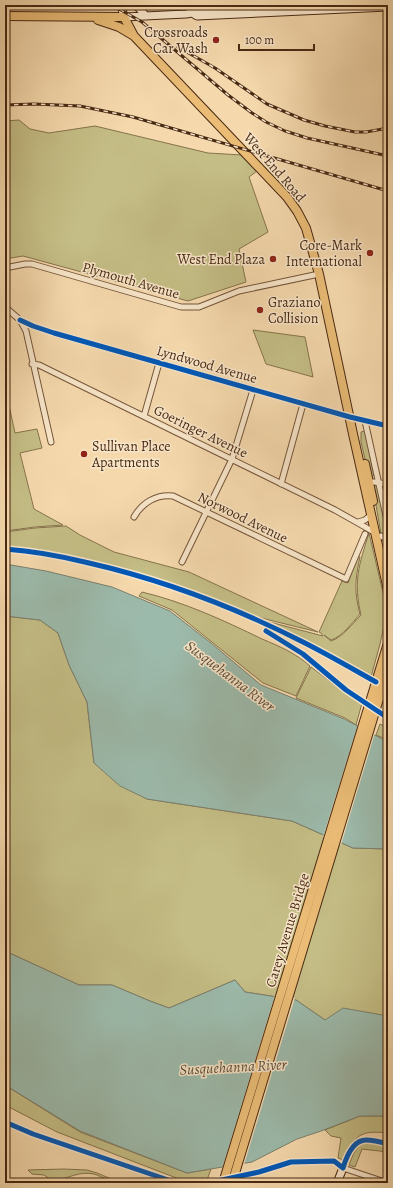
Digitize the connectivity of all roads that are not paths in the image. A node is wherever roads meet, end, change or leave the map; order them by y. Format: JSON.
{"nodes":[{"id":1,"x":121,"y":5,"type":"edge"},
{"id":2,"x":136,"y":5,"type":"edge"},
{"id":3,"x":307,"y":5,"type":"edge"},
{"id":4,"x":388,"y":7,"type":"edge"},
{"id":5,"x":192,"y":13,"type":"junction"},
{"id":6,"x":5,"y":16,"type":"edge"},
{"id":7,"x":84,"y":16,"type":"junction"},
{"id":8,"x":146,"y":16,"type":"junction"},
{"id":9,"x":124,"y":17,"type":"junction"},
{"id":10,"x":134,"y":36,"type":"junction"},
{"id":11,"x":5,"y":268,"type":"edge"},
{"id":12,"x":319,"y":274,"type":"junction"},
{"id":13,"x":5,"y":307,"type":"edge"},
{"id":14,"x":20,"y":320,"type":"junction"},
{"id":15,"x":159,"y":363,"type":"junction"},
{"id":16,"x":32,"y":364,"type":"junction"},
{"id":17,"x":253,"y":390,"type":"junction"},
{"id":18,"x":303,"y":404,"type":"junction"},
{"id":19,"x":144,"y":416,"type":"junction"},
{"id":20,"x":350,"y":418,"type":"junction"},
{"id":21,"x":365,"y":422,"type":"junction"},
{"id":22,"x":388,"y":426,"type":"edge"},
{"id":23,"x":51,"y":442,"type":"dead end"},
{"id":24,"x":232,"y":459,"type":"junction"},
{"id":25,"x":369,"y":482,"type":"junction"},
{"id":26,"x":379,"y":482,"type":"junction"},
{"id":27,"x":281,"y":484,"type":"junction"},
{"id":28,"x":388,"y":484,"type":"edge"},
{"id":29,"x":206,"y":511,"type":"junction"},
{"id":30,"x":371,"y":515,"type":"junction"},
{"id":31,"x":134,"y":517,"type":"dead end"},
{"id":32,"x":358,"y":522,"type":"junction"},
{"id":33,"x":388,"y":525,"type":"edge"},
{"id":34,"x":365,"y":534,"type":"dead end"},
{"id":35,"x":381,"y":536,"type":"edge"},
{"id":36,"x":386,"y":548,"type":"edge"},
{"id":37,"x":182,"y":562,"type":"dead end"},
{"id":38,"x":388,"y":573,"type":"edge"},
{"id":39,"x":388,"y":590,"type":"edge"},
{"id":40,"x":388,"y":643,"type":"edge"},
{"id":41,"x":388,"y":669,"type":"edge"},
{"id":42,"x":378,"y":688,"type":"junction"},
{"id":43,"x":343,"y":1168,"type":"joint"},
{"id":44,"x":223,"y":1183,"type":"edge"},
{"id":45,"x":232,"y":1183,"type":"edge"},
{"id":46,"x":337,"y":1183,"type":"edge"},
{"id":47,"x":388,"y":1183,"type":"edge"}],
"edges":[{"from":1,"to":9,"type":"main road"},
{"from":2,"to":8,"type":"main road"},
{"from":3,"to":5,"type":"main road"},
{"from":4,"to":5,"type":"main road"},
{"from":5,"to":8,"type":"main road"},
{"from":6,"to":7,"type":"main road"},
{"from":7,"to":9,"type":"main road"},
{"from":7,"to":10,"type":"main road"},
{"from":8,"to":9,"type":"main road"},
{"from":9,"to":10,"type":"main road","name":"West End Road"},
{"from":10,"to":12,"type":"main road","name":"West End Road"},
{"from":11,"to":12,"type":"street","name":"Plymouth Avenue"},
{"from":12,"to":20,"type":"main road","name":"West End Road"},
{"from":13,"to":14,"type":"street"},
{"from":14,"to":15,"type":"street","name":"Lyndwood Avenue"},
{"from":14,"to":16,"type":"street"},
{"from":15,"to":17,"type":"street","name":"Lyndwood Avenue"},
{"from":15,"to":19,"type":"street"},
{"from":16,"to":19,"type":"street","name":"Goeringer Avenue"},
{"from":16,"to":23,"type":"street"},
{"from":17,"to":18,"type":"street","name":"Lyndwood Avenue"},
{"from":17,"to":24,"type":"street"},
{"from":18,"to":20,"type":"street","name":"Lyndwood Avenue"},
{"from":18,"to":27,"type":"street"},
{"from":19,"to":24,"type":"street","name":"Goeringer Avenue"},
{"from":20,"to":21,"type":"street","name":"Lyndwood Avenue"},
{"from":20,"to":25,"type":"main road","name":"West End Road"},
{"from":20,"to":30,"type":"main road","name":"West End Road"},
{"from":21,"to":22,"type":"street","name":"Lyndwood Avenue"},
{"from":21,"to":26,"type":"street"},
{"from":24,"to":27,"type":"street","name":"Goeringer Avenue"},
{"from":24,"to":29,"type":"street"},
{"from":25,"to":26,"type":"street"},
{"from":25,"to":35,"type":"main road","name":"West End Road"},
{"from":26,"to":28,"type":"street"},
{"from":26,"to":33,"type":"street"},
{"from":27,"to":32,"type":"street","name":"Goeringer Avenue"},
{"from":29,"to":31,"type":"street","name":"Norwood Avenue"},
{"from":29,"to":34,"type":"street","name":"Norwood Avenue"},
{"from":29,"to":37,"type":"street"},
{"from":30,"to":32,"type":"street"},
{"from":30,"to":35,"type":"main road","name":"West End Road"},
{"from":32,"to":35,"type":"street","name":"Goeringer Avenue"},
{"from":35,"to":36,"type":"main road","name":"West End Road"},
{"from":35,"to":39,"type":"main road","name":"West End Road"},
{"from":36,"to":38,"type":"main road","name":"West End Road"},
{"from":40,"to":42,"type":"main road"},
{"from":41,"to":42,"type":"main road"},
{"from":42,"to":44,"type":"main road","name":"Carey Avenue Bridge"},
{"from":42,"to":45,"type":"main road","name":"Carey Avenue Bridge"},
{"from":43,"to":46,"type":"main road"},
{"from":43,"to":47,"type":"street"}]}
